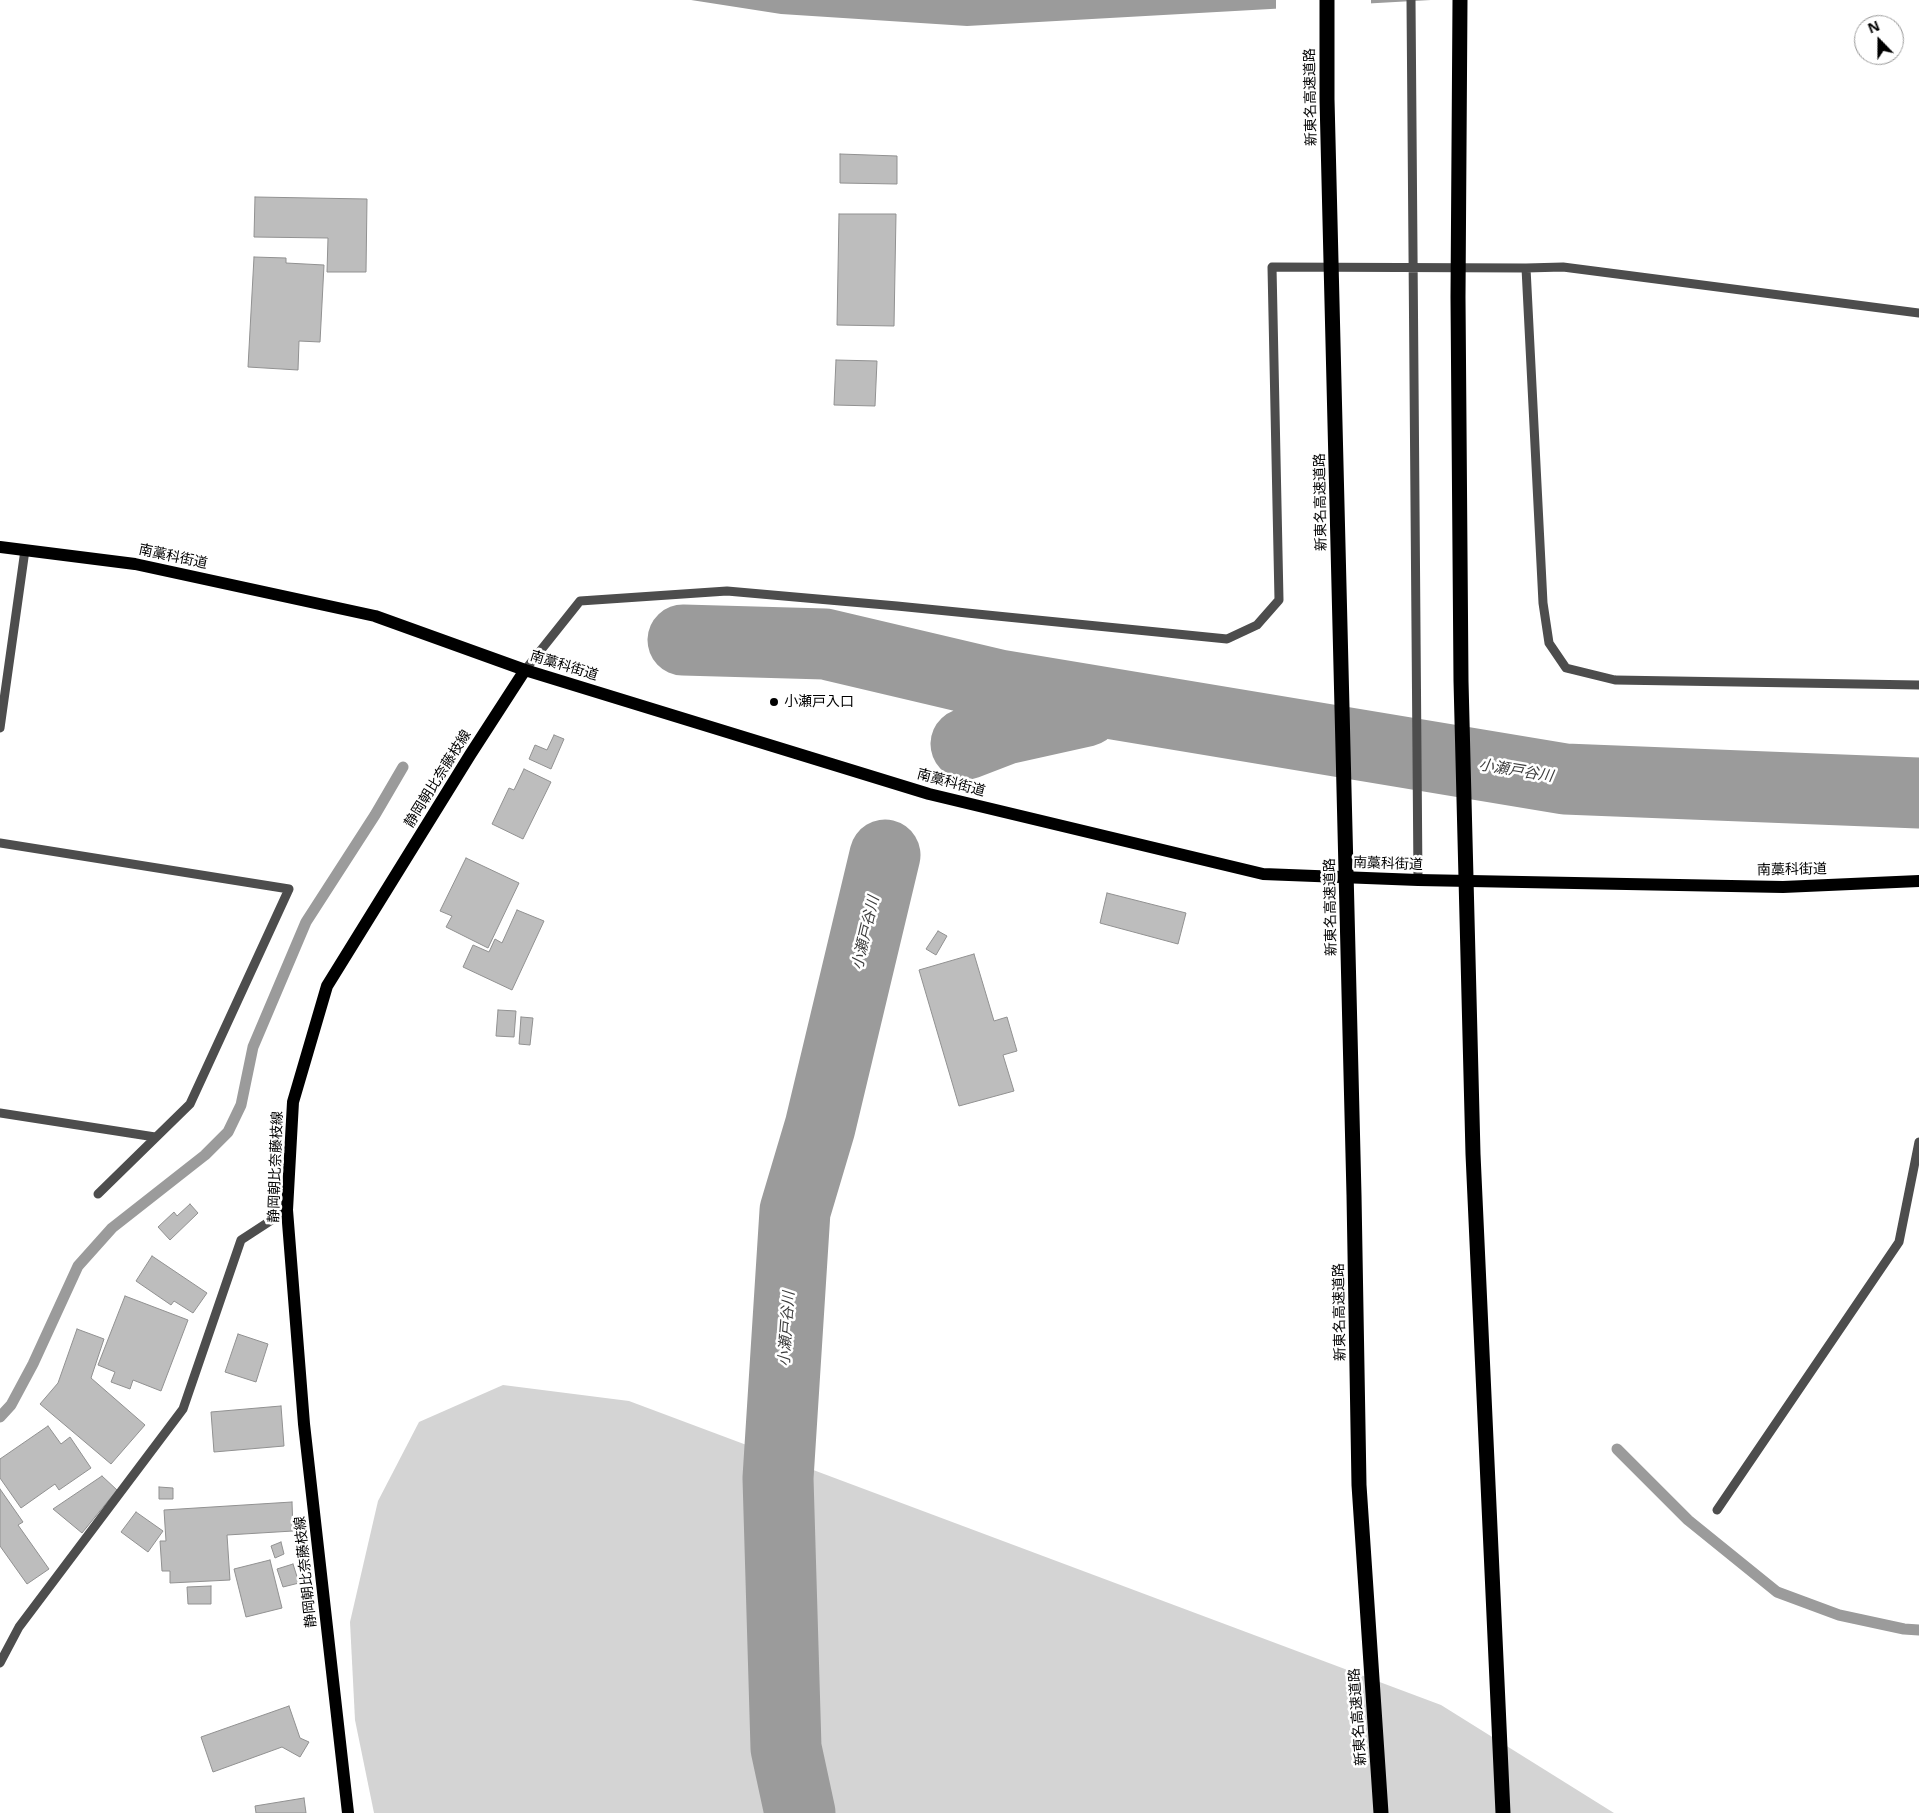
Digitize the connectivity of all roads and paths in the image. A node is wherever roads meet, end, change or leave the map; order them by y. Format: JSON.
{"nodes":[{"id":1,"x":1327,"y":0,"type":"edge"},
{"id":2,"x":1411,"y":0,"type":"edge"},
{"id":3,"x":1460,"y":0,"type":"edge"},
{"id":4,"x":1413,"y":268,"type":"junction"},
{"id":5,"x":1526,"y":268,"type":"junction"},
{"id":6,"x":1919,"y":313,"type":"edge"},
{"id":7,"x":0,"y":547,"type":"edge"},
{"id":8,"x":25,"y":550,"type":"junction"},
{"id":9,"x":525,"y":670,"type":"junction"},
{"id":10,"x":1919,"y":685,"type":"edge"},
{"id":11,"x":0,"y":728,"type":"edge"},
{"id":12,"x":0,"y":843,"type":"edge"},
{"id":13,"x":1418,"y":880,"type":"junction"},
{"id":14,"x":1919,"y":881,"type":"edge"},
{"id":15,"x":0,"y":1113,"type":"edge"},
{"id":16,"x":155,"y":1137,"type":"junction"},
{"id":17,"x":1919,"y":1142,"type":"edge"},
{"id":18,"x":98,"y":1194,"type":"dead end"},
{"id":19,"x":287,"y":1210,"type":"junction"},
{"id":20,"x":1717,"y":1510,"type":"dead end"},
{"id":21,"x":0,"y":1662,"type":"edge"},
{"id":22,"x":348,"y":1813,"type":"edge"},
{"id":23,"x":1381,"y":1813,"type":"edge"},
{"id":24,"x":1503,"y":1813,"type":"edge"}],
"edges":[{"from":1,"to":23,"type":"highway","name":"新東名高速道路"},
{"from":2,"to":4,"type":"street"},
{"from":3,"to":24,"type":"highway"},
{"from":4,"to":5,"type":"street"},
{"from":4,"to":9,"type":"street"},
{"from":4,"to":13,"type":"street"},
{"from":5,"to":6,"type":"street"},
{"from":5,"to":10,"type":"street"},
{"from":7,"to":8,"type":"main road","name":"南藁科街道"},
{"from":8,"to":9,"type":"main road","name":"南藁科街道"},
{"from":8,"to":11,"type":"street"},
{"from":9,"to":13,"type":"main road","name":"南藁科街道"},
{"from":9,"to":19,"type":"main road","name":"静岡朝比奈藤枝線"},
{"from":12,"to":16,"type":"street"},
{"from":13,"to":14,"type":"main road","name":"南藁科街道"},
{"from":15,"to":16,"type":"street"},
{"from":16,"to":18,"type":"street"},
{"from":17,"to":20,"type":"street"},
{"from":19,"to":21,"type":"street"},
{"from":19,"to":22,"type":"main road","name":"静岡朝比奈藤枝線"}]}
